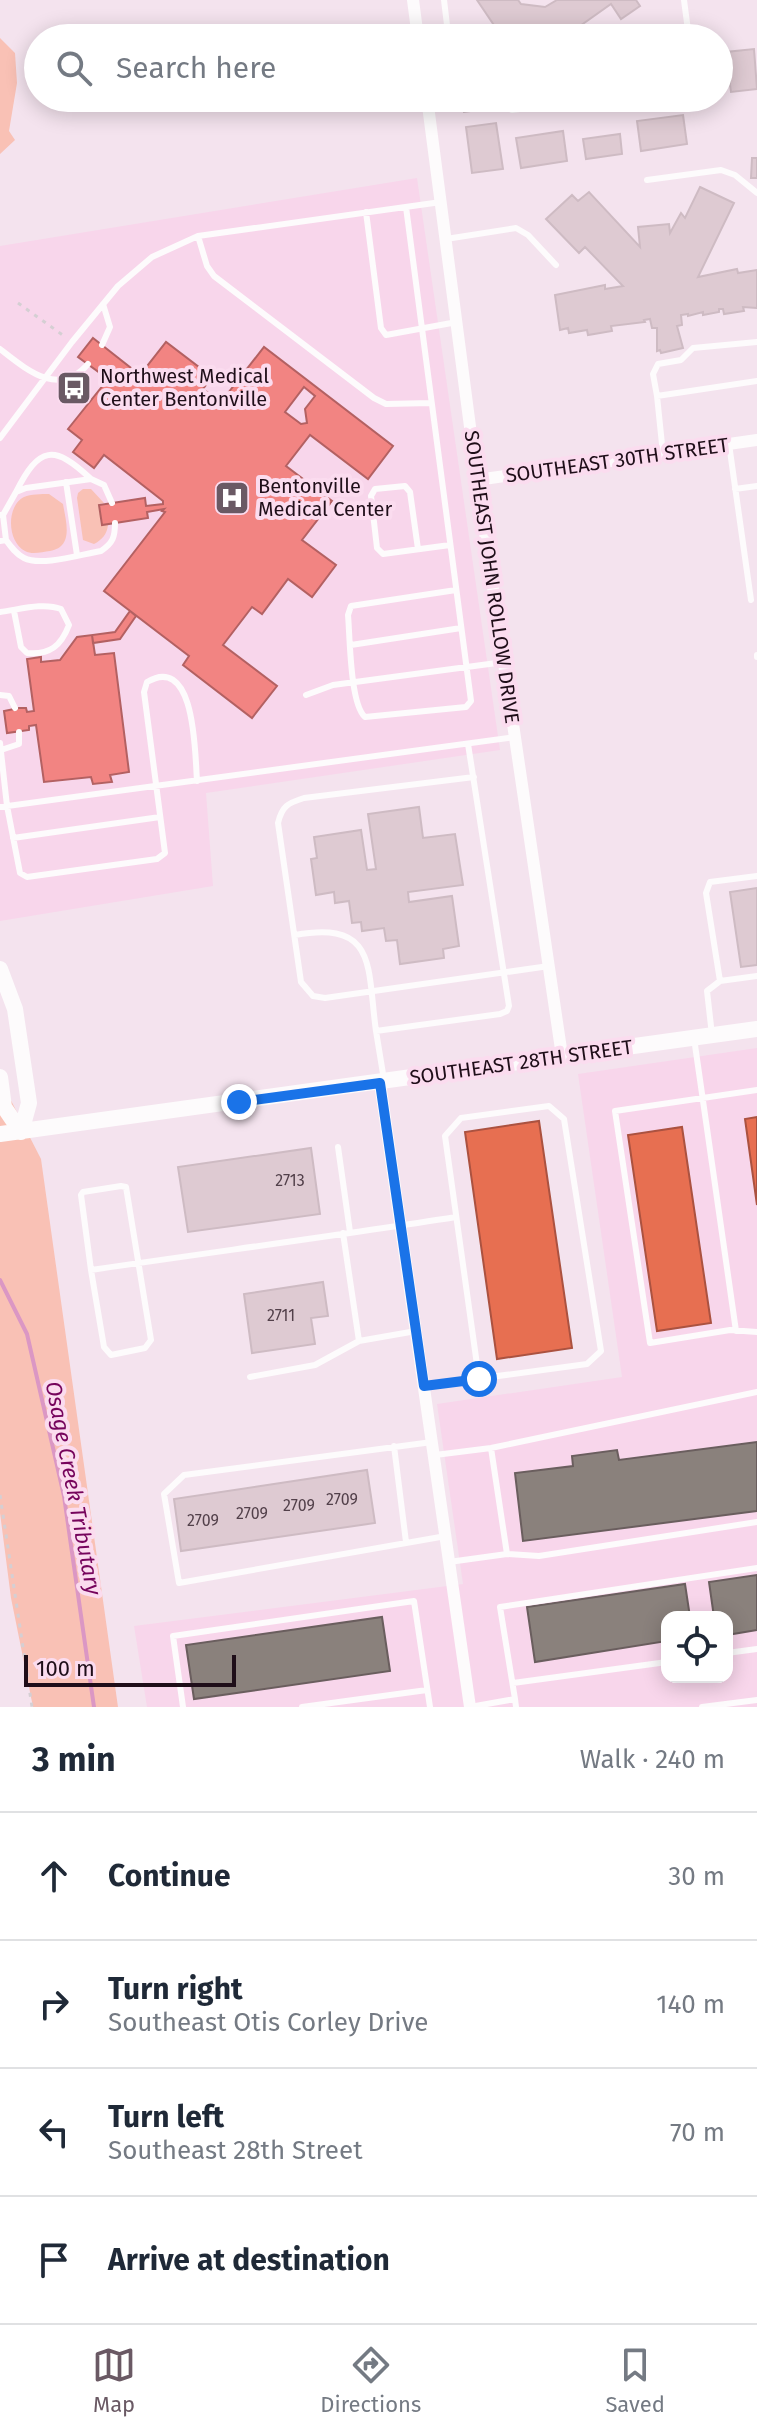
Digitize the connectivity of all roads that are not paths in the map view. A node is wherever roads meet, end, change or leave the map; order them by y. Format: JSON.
{"nodes":[{"id":1,"x":413,"y":0,"type":"edge"},
{"id":2,"x":444,"y":0,"type":"edge"},
{"id":3,"x":684,"y":0,"type":"edge"},
{"id":4,"x":416,"y":24,"type":"edge"},
{"id":5,"x":447,"y":24,"type":"edge"},
{"id":6,"x":687,"y":24,"type":"edge"},
{"id":7,"x":429,"y":112,"type":"edge"},
{"id":8,"x":647,"y":180,"type":"dead end"},
{"id":9,"x":757,"y":193,"type":"edge"},
{"id":10,"x":441,"y":202,"type":"junction"},
{"id":11,"x":406,"y":207,"type":"junction"},
{"id":12,"x":366,"y":212,"type":"junction"},
{"id":13,"x":198,"y":236,"type":"junction"},
{"id":14,"x":446,"y":239,"type":"junction"},
{"id":15,"x":556,"y":265,"type":"dead end"},
{"id":16,"x":103,"y":304,"type":"junction"},
{"id":17,"x":457,"y":322,"type":"junction"},
{"id":18,"x":421,"y":329,"type":"junction"},
{"id":19,"x":757,"y":342,"type":"edge"},
{"id":20,"x":102,"y":345,"type":"dead end"},
{"id":21,"x":0,"y":349,"type":"edge"},
{"id":22,"x":88,"y":364,"type":"dead end"},
{"id":23,"x":46,"y":378,"type":"junction"},
{"id":24,"x":757,"y":381,"type":"edge"},
{"id":25,"x":657,"y":396,"type":"junction"},
{"id":26,"x":431,"y":403,"type":"junction"},
{"id":27,"x":2,"y":432,"type":"edge"},
{"id":28,"x":757,"y":440,"type":"edge"},
{"id":29,"x":729,"y":444,"type":"junction"},
{"id":30,"x":663,"y":454,"type":"junction"},
{"id":31,"x":91,"y":479,"type":"junction"},
{"id":32,"x":477,"y":480,"type":"junction"},
{"id":33,"x":66,"y":482,"type":"junction"},
{"id":34,"x":757,"y":486,"type":"edge"},
{"id":35,"x":735,"y":489,"type":"junction"},
{"id":36,"x":16,"y":492,"type":"junction"},
{"id":37,"x":112,"y":503,"type":"dead end"},
{"id":38,"x":2,"y":515,"type":"edge"},
{"id":39,"x":115,"y":523,"type":"dead end"},
{"id":40,"x":3,"y":540,"type":"edge"},
{"id":41,"x":450,"y":545,"type":"junction"},
{"id":42,"x":418,"y":549,"type":"junction"},
{"id":43,"x":77,"y":555,"type":"junction"},
{"id":44,"x":456,"y":590,"type":"junction"},
{"id":45,"x":751,"y":600,"type":"dead end"},
{"id":46,"x":14,"y":611,"type":"junction"},
{"id":47,"x":0,"y":612,"type":"edge"},
{"id":48,"x":461,"y":628,"type":"junction"},
{"id":49,"x":351,"y":645,"type":"junction"},
{"id":50,"x":504,"y":662,"type":"junction"},
{"id":51,"x":466,"y":667,"type":"junction"},
{"id":52,"x":355,"y":682,"type":"junction"},
{"id":53,"x":0,"y":695,"type":"edge"},
{"id":54,"x":306,"y":695,"type":"dead end"},
{"id":55,"x":15,"y":708,"type":"dead end"},
{"id":56,"x":19,"y":732,"type":"dead end"},
{"id":57,"x":515,"y":737,"type":"junction"},
{"id":58,"x":0,"y":743,"type":"edge"},
{"id":59,"x":468,"y":744,"type":"junction"},
{"id":60,"x":1,"y":750,"type":"edge"},
{"id":61,"x":2,"y":770,"type":"edge"},
{"id":62,"x":474,"y":777,"type":"junction"},
{"id":63,"x":197,"y":781,"type":"junction"},
{"id":64,"x":156,"y":787,"type":"junction"},
{"id":65,"x":4,"y":806,"type":"edge"},
{"id":66,"x":160,"y":817,"type":"junction"},
{"id":67,"x":13,"y":838,"type":"junction"},
{"id":68,"x":757,"y":876,"type":"edge"},
{"id":69,"x":295,"y":935,"type":"junction"},
{"id":70,"x":549,"y":966,"type":"junction"},
{"id":71,"x":0,"y":969,"type":"edge"},
{"id":72,"x":503,"y":971,"type":"junction"},
{"id":73,"x":757,"y":976,"type":"edge"},
{"id":74,"x":720,"y":981,"type":"junction"},
{"id":75,"x":371,"y":991,"type":"junction"},
{"id":76,"x":757,"y":1029,"type":"edge"},
{"id":77,"x":376,"y":1031,"type":"junction"},
{"id":78,"x":712,"y":1035,"type":"junction"},
{"id":79,"x":694,"y":1037,"type":"junction"},
{"id":80,"x":562,"y":1056,"type":"junction"},
{"id":81,"x":0,"y":1077,"type":"edge"},
{"id":82,"x":382,"y":1083,"type":"junction"},
{"id":83,"x":757,"y":1090,"type":"edge"},
{"id":84,"x":703,"y":1098,"type":"junction"},
{"id":85,"x":21,"y":1132,"type":"junction"},
{"id":86,"x":0,"y":1134,"type":"edge"},
{"id":87,"x":338,"y":1147,"type":"dead end"},
{"id":88,"x":456,"y":1217,"type":"junction"},
{"id":89,"x":402,"y":1226,"type":"junction"},
{"id":90,"x":347,"y":1232,"type":"junction"},
{"id":91,"x":138,"y":1263,"type":"junction"},
{"id":92,"x":91,"y":1270,"type":"junction"},
{"id":93,"x":416,"y":1331,"type":"junction"},
{"id":94,"x":736,"y":1331,"type":"junction"},
{"id":95,"x":757,"y":1332,"type":"edge"},
{"id":96,"x":359,"y":1341,"type":"junction"},
{"id":97,"x":250,"y":1377,"type":"dead end"},
{"id":98,"x":479,"y":1379,"type":"junction"},
{"id":99,"x":424,"y":1386,"type":"junction"},
{"id":100,"x":757,"y":1392,"type":"edge"},
{"id":101,"x":394,"y":1446,"type":"junction"},
{"id":102,"x":433,"y":1448,"type":"junction"},
{"id":103,"x":491,"y":1448,"type":"junction"},
{"id":104,"x":757,"y":1522,"type":"edge"},
{"id":105,"x":446,"y":1536,"type":"junction"},
{"id":106,"x":406,"y":1542,"type":"junction"},
{"id":107,"x":507,"y":1554,"type":"junction"},
{"id":108,"x":449,"y":1562,"type":"junction"},
{"id":109,"x":757,"y":1568,"type":"edge"},
{"id":110,"x":757,"y":1649,"type":"edge"},
{"id":111,"x":733,"y":1652,"type":"edge"},
{"id":112,"x":661,"y":1663,"type":"edge"},
{"id":113,"x":513,"y":1683,"type":"junction"},
{"id":114,"x":427,"y":1690,"type":"junction"},
{"id":115,"x":757,"y":1700,"type":"edge"},
{"id":116,"x":516,"y":1703,"type":"edge"},
{"id":117,"x":717,"y":1706,"type":"edge"},
{"id":118,"x":183,"y":1707,"type":"edge"},
{"id":119,"x":302,"y":1707,"type":"edge"},
{"id":120,"x":430,"y":1707,"type":"edge"},
{"id":121,"x":470,"y":1707,"type":"edge"},
{"id":122,"x":702,"y":1707,"type":"edge"}],
"edges":[{"from":1,"to":4,"type":"street"},
{"from":2,"to":5,"type":"lane"},
{"from":3,"to":6,"type":"lane"},
{"from":7,"to":10,"type":"street","name":"SOUTHEAST JOHN ROLLOW DRIVE"},
{"from":8,"to":9,"type":"lane"},
{"from":10,"to":11,"type":"lane"},
{"from":10,"to":14,"type":"street","name":"SOUTHEAST JOHN ROLLOW DRIVE"},
{"from":11,"to":12,"type":"lane"},
{"from":11,"to":18,"type":"lane"},
{"from":12,"to":13,"type":"lane"},
{"from":12,"to":18,"type":"lane"},
{"from":13,"to":16,"type":"lane"},
{"from":13,"to":26,"type":"lane"},
{"from":14,"to":15,"type":"lane"},
{"from":14,"to":17,"type":"street","name":"SOUTHEAST JOHN ROLLOW DRIVE"},
{"from":16,"to":20,"type":"lane"},
{"from":16,"to":23,"type":"lane"},
{"from":17,"to":18,"type":"lane"},
{"from":17,"to":32,"type":"street","name":"SOUTHEAST JOHN ROLLOW DRIVE"},
{"from":18,"to":26,"type":"lane"},
{"from":19,"to":25,"type":"lane"},
{"from":21,"to":23,"type":"lane"},
{"from":22,"to":23,"type":"lane"},
{"from":23,"to":27,"type":"lane"},
{"from":24,"to":25,"type":"lane"},
{"from":25,"to":30,"type":"lane"},
{"from":26,"to":41,"type":"lane"},
{"from":28,"to":29,"type":"street","name":"SOUTHEAST 30TH STREET"},
{"from":29,"to":30,"type":"street","name":"SOUTHEAST 30TH STREET"},
{"from":29,"to":35,"type":"lane"},
{"from":30,"to":32,"type":"street","name":"SOUTHEAST 30TH STREET"},
{"from":31,"to":33,"type":"lane"},
{"from":31,"to":36,"type":"lane"},
{"from":31,"to":37,"type":"lane"},
{"from":32,"to":50,"type":"street","name":"SOUTHEAST JOHN ROLLOW DRIVE"},
{"from":33,"to":36,"type":"lane"},
{"from":33,"to":43,"type":"lane"},
{"from":34,"to":35,"type":"lane"},
{"from":35,"to":45,"type":"lane"},
{"from":36,"to":38,"type":"lane"},
{"from":38,"to":40,"type":"lane"},
{"from":39,"to":43,"type":"lane"},
{"from":40,"to":43,"type":"lane"},
{"from":41,"to":42,"type":"lane"},
{"from":41,"to":44,"type":"lane"},
{"from":42,"to":42,"type":"lane"},
{"from":44,"to":48,"type":"lane"},
{"from":44,"to":49,"type":"lane"},
{"from":46,"to":46,"type":"lane"},
{"from":46,"to":47,"type":"lane"},
{"from":48,"to":49,"type":"lane"},
{"from":48,"to":51,"type":"lane"},
{"from":49,"to":52,"type":"lane"},
{"from":50,"to":51,"type":"lane"},
{"from":50,"to":57,"type":"street","name":"SOUTHEAST JOHN ROLLOW DRIVE"},
{"from":51,"to":52,"type":"lane"},
{"from":51,"to":52,"type":"lane"},
{"from":52,"to":54,"type":"lane"},
{"from":53,"to":55,"type":"lane"},
{"from":56,"to":60,"type":"lane"},
{"from":57,"to":59,"type":"lane"},
{"from":57,"to":70,"type":"street","name":"SOUTHEAST JOHN ROLLOW DRIVE"},
{"from":58,"to":60,"type":"lane"},
{"from":59,"to":62,"type":"lane"},
{"from":59,"to":63,"type":"lane"},
{"from":60,"to":61,"type":"lane"},
{"from":61,"to":65,"type":"lane"},
{"from":62,"to":69,"type":"lane"},
{"from":62,"to":72,"type":"lane"},
{"from":63,"to":64,"type":"lane"},
{"from":63,"to":64,"type":"lane"},
{"from":64,"to":65,"type":"lane"},
{"from":64,"to":66,"type":"lane"},
{"from":65,"to":67,"type":"lane"},
{"from":66,"to":67,"type":"lane"},
{"from":66,"to":67,"type":"lane"},
{"from":68,"to":74,"type":"lane"},
{"from":69,"to":75,"type":"lane"},
{"from":69,"to":75,"type":"lane"},
{"from":70,"to":72,"type":"lane"},
{"from":70,"to":80,"type":"street","name":"SOUTHEAST JOHN ROLLOW DRIVE"},
{"from":71,"to":85,"type":"main road"},
{"from":72,"to":75,"type":"lane"},
{"from":72,"to":77,"type":"lane"},
{"from":73,"to":74,"type":"lane"},
{"from":74,"to":78,"type":"lane"},
{"from":75,"to":77,"type":"lane"},
{"from":76,"to":78,"type":"main road","name":"SOUTHEAST 28TH STREET"},
{"from":77,"to":82,"type":"lane"},
{"from":78,"to":79,"type":"main road","name":"SOUTHEAST 28TH STREET"},
{"from":79,"to":80,"type":"main road","name":"SOUTHEAST 28TH STREET"},
{"from":79,"to":84,"type":"lane"},
{"from":80,"to":82,"type":"main road","name":"SOUTHEAST 28TH STREET"},
{"from":81,"to":85,"type":"main road"},
{"from":82,"to":85,"type":"main road","name":"SOUTHEAST 28TH STREET"},
{"from":82,"to":89,"type":"street"},
{"from":83,"to":84,"type":"lane"},
{"from":84,"to":94,"type":"lane"},
{"from":84,"to":94,"type":"lane"},
{"from":85,"to":86,"type":"main road","name":"SOUTHEAST 28TH STREET"},
{"from":87,"to":90,"type":"lane"},
{"from":88,"to":89,"type":"lane"},
{"from":88,"to":98,"type":"lane"},
{"from":88,"to":98,"type":"lane"},
{"from":89,"to":90,"type":"lane"},
{"from":89,"to":93,"type":"street"},
{"from":90,"to":91,"type":"lane"},
{"from":90,"to":96,"type":"lane"},
{"from":91,"to":92,"type":"lane"},
{"from":91,"to":92,"type":"lane"},
{"from":91,"to":92,"type":"lane"},
{"from":93,"to":96,"type":"lane"},
{"from":93,"to":99,"type":"street"},
{"from":94,"to":95,"type":"lane"},
{"from":96,"to":97,"type":"lane"},
{"from":98,"to":99,"type":"lane"},
{"from":99,"to":102,"type":"street"},
{"from":100,"to":103,"type":"lane"},
{"from":101,"to":102,"type":"lane"},
{"from":101,"to":106,"type":"lane"},
{"from":101,"to":106,"type":"lane"},
{"from":102,"to":103,"type":"lane"},
{"from":102,"to":105,"type":"street"},
{"from":103,"to":107,"type":"lane"},
{"from":104,"to":107,"type":"lane"},
{"from":105,"to":106,"type":"lane"},
{"from":105,"to":108,"type":"street"},
{"from":107,"to":108,"type":"lane"},
{"from":108,"to":121,"type":"street"},
{"from":109,"to":113,"type":"lane"},
{"from":110,"to":111,"type":"lane"},
{"from":112,"to":113,"type":"lane"},
{"from":113,"to":116,"type":"lane"},
{"from":114,"to":118,"type":"lane"},
{"from":114,"to":119,"type":"lane"},
{"from":114,"to":120,"type":"lane"},
{"from":115,"to":117,"type":"lane"},
{"from":116,"to":121,"type":"lane"},
{"from":117,"to":122,"type":"lane"}]}
